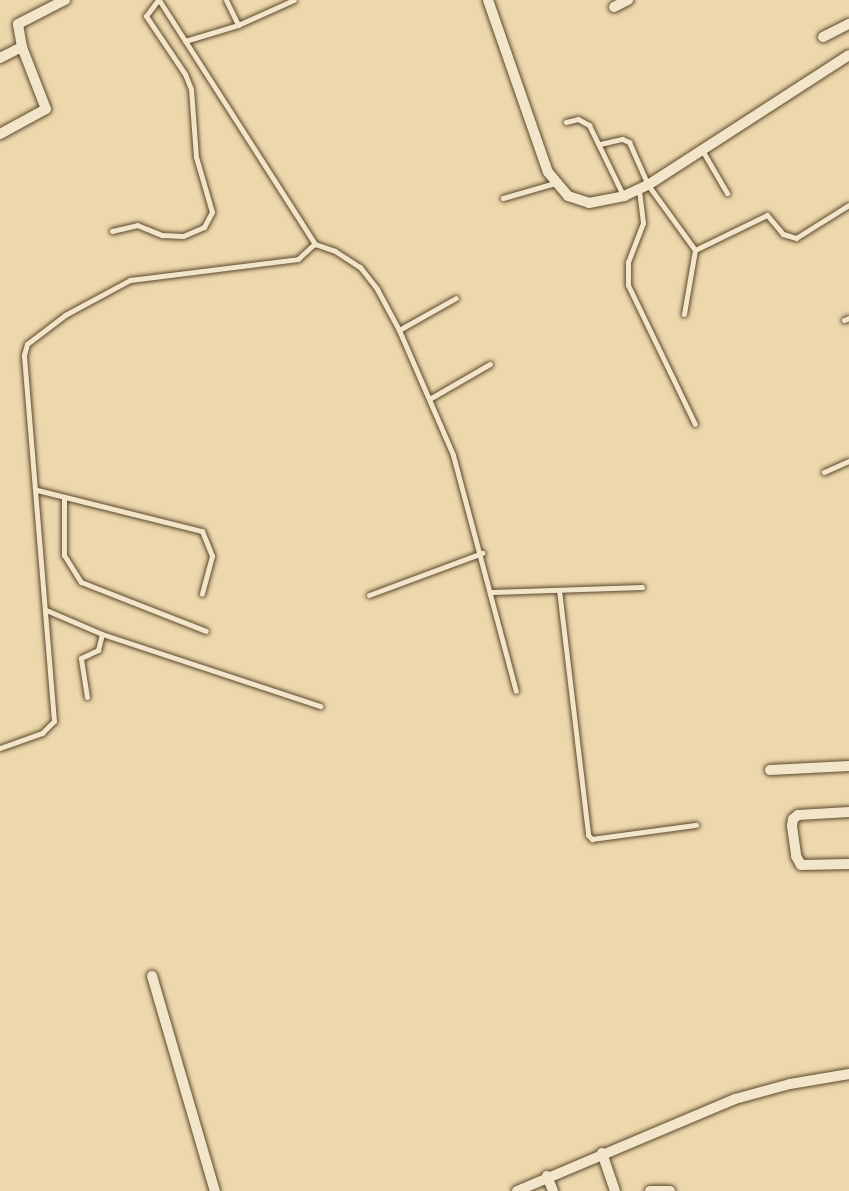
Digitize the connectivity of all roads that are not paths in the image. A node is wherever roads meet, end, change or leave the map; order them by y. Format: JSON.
{"nodes":[{"id":1,"x":65,"y":0,"type":"edge"},
{"id":2,"x":159,"y":0,"type":"edge"},
{"id":3,"x":226,"y":0,"type":"edge"},
{"id":4,"x":292,"y":0,"type":"edge"},
{"id":5,"x":488,"y":0,"type":"edge"},
{"id":6,"x":628,"y":0,"type":"edge"},
{"id":7,"x":614,"y":7,"type":"dead end"},
{"id":8,"x":849,"y":24,"type":"edge"},
{"id":9,"x":238,"y":25,"type":"junction"},
{"id":10,"x":823,"y":37,"type":"dead end"},
{"id":11,"x":185,"y":41,"type":"junction"},
{"id":12,"x":22,"y":47,"type":"junction"},
{"id":13,"x":849,"y":55,"type":"edge"},
{"id":14,"x":0,"y":58,"type":"edge"},
{"id":15,"x":566,"y":122,"type":"dead end"},
{"id":16,"x":0,"y":134,"type":"edge"},
{"id":17,"x":600,"y":144,"type":"junction"},
{"id":18,"x":702,"y":149,"type":"junction"},
{"id":19,"x":555,"y":183,"type":"junction"},
{"id":20,"x":643,"y":187,"type":"junction"},
{"id":21,"x":727,"y":193,"type":"dead end"},
{"id":22,"x":624,"y":196,"type":"junction"},
{"id":23,"x":503,"y":198,"type":"dead end"},
{"id":24,"x":849,"y":205,"type":"edge"},
{"id":25,"x":112,"y":231,"type":"dead end"},
{"id":26,"x":315,"y":244,"type":"junction"},
{"id":27,"x":695,"y":250,"type":"junction"},
{"id":28,"x":456,"y":298,"type":"dead end"},
{"id":29,"x":684,"y":314,"type":"dead end"},
{"id":30,"x":399,"y":330,"type":"junction"},
{"id":31,"x":490,"y":364,"type":"dead end"},
{"id":32,"x":431,"y":398,"type":"junction"},
{"id":33,"x":695,"y":424,"type":"dead end"},
{"id":34,"x":849,"y":461,"type":"edge"},
{"id":35,"x":824,"y":472,"type":"dead end"},
{"id":36,"x":37,"y":490,"type":"junction"},
{"id":37,"x":64,"y":497,"type":"junction"},
{"id":38,"x":482,"y":553,"type":"junction"},
{"id":39,"x":642,"y":587,"type":"dead end"},
{"id":40,"x":559,"y":590,"type":"junction"},
{"id":41,"x":492,"y":592,"type":"junction"},
{"id":42,"x":202,"y":594,"type":"dead end"},
{"id":43,"x":369,"y":595,"type":"dead end"},
{"id":44,"x":46,"y":610,"type":"junction"},
{"id":45,"x":206,"y":631,"type":"dead end"},
{"id":46,"x":102,"y":634,"type":"junction"},
{"id":47,"x":516,"y":691,"type":"dead end"},
{"id":48,"x":87,"y":697,"type":"dead end"},
{"id":49,"x":320,"y":706,"type":"dead end"},
{"id":50,"x":0,"y":748,"type":"edge"},
{"id":51,"x":849,"y":766,"type":"edge"},
{"id":52,"x":770,"y":770,"type":"dead end"},
{"id":53,"x":849,"y":812,"type":"edge"},
{"id":54,"x":696,"y":825,"type":"dead end"},
{"id":55,"x":849,"y":864,"type":"edge"},
{"id":56,"x":152,"y":976,"type":"dead end"},
{"id":57,"x":849,"y":1074,"type":"edge"},
{"id":58,"x":602,"y":1153,"type":"junction"},
{"id":59,"x":547,"y":1176,"type":"junction"},
{"id":60,"x":215,"y":1191,"type":"edge"},
{"id":61,"x":517,"y":1191,"type":"edge"},
{"id":62,"x":553,"y":1191,"type":"edge"},
{"id":63,"x":615,"y":1191,"type":"edge"},
{"id":64,"x":650,"y":1191,"type":"edge"},
{"id":65,"x":670,"y":1191,"type":"edge"}],
"edges":[{"from":1,"to":12,"type":"street"},
{"from":2,"to":11,"type":"lane"},
{"from":2,"to":25,"type":"lane"},
{"from":3,"to":9,"type":"lane"},
{"from":4,"to":9,"type":"lane"},
{"from":5,"to":19,"type":"street"},
{"from":6,"to":7,"type":"street"},
{"from":8,"to":10,"type":"street"},
{"from":9,"to":11,"type":"lane"},
{"from":11,"to":26,"type":"lane"},
{"from":12,"to":14,"type":"street"},
{"from":12,"to":16,"type":"street"},
{"from":13,"to":18,"type":"street"},
{"from":15,"to":17,"type":"lane"},
{"from":17,"to":20,"type":"lane"},
{"from":17,"to":22,"type":"lane"},
{"from":18,"to":20,"type":"street"},
{"from":18,"to":21,"type":"lane"},
{"from":19,"to":22,"type":"street"},
{"from":19,"to":23,"type":"lane"},
{"from":20,"to":22,"type":"street"},
{"from":20,"to":27,"type":"lane"},
{"from":20,"to":33,"type":"lane"},
{"from":24,"to":27,"type":"lane"},
{"from":26,"to":30,"type":"lane"},
{"from":26,"to":36,"type":"lane"},
{"from":27,"to":29,"type":"lane"},
{"from":28,"to":30,"type":"lane"},
{"from":30,"to":32,"type":"lane"},
{"from":31,"to":32,"type":"lane"},
{"from":32,"to":38,"type":"lane"},
{"from":34,"to":35,"type":"lane"},
{"from":36,"to":37,"type":"lane"},
{"from":36,"to":44,"type":"lane"},
{"from":37,"to":42,"type":"lane"},
{"from":37,"to":45,"type":"lane"},
{"from":38,"to":41,"type":"lane"},
{"from":38,"to":43,"type":"lane"},
{"from":39,"to":40,"type":"lane"},
{"from":40,"to":41,"type":"lane"},
{"from":40,"to":54,"type":"lane"},
{"from":41,"to":47,"type":"lane"},
{"from":44,"to":46,"type":"lane"},
{"from":44,"to":50,"type":"lane"},
{"from":46,"to":48,"type":"lane"},
{"from":46,"to":49,"type":"lane"},
{"from":51,"to":52,"type":"street"},
{"from":53,"to":55,"type":"street"},
{"from":56,"to":60,"type":"street"},
{"from":57,"to":58,"type":"street"},
{"from":58,"to":59,"type":"street"},
{"from":58,"to":63,"type":"street"},
{"from":59,"to":61,"type":"street"},
{"from":59,"to":62,"type":"street"},
{"from":64,"to":65,"type":"street"}]}
